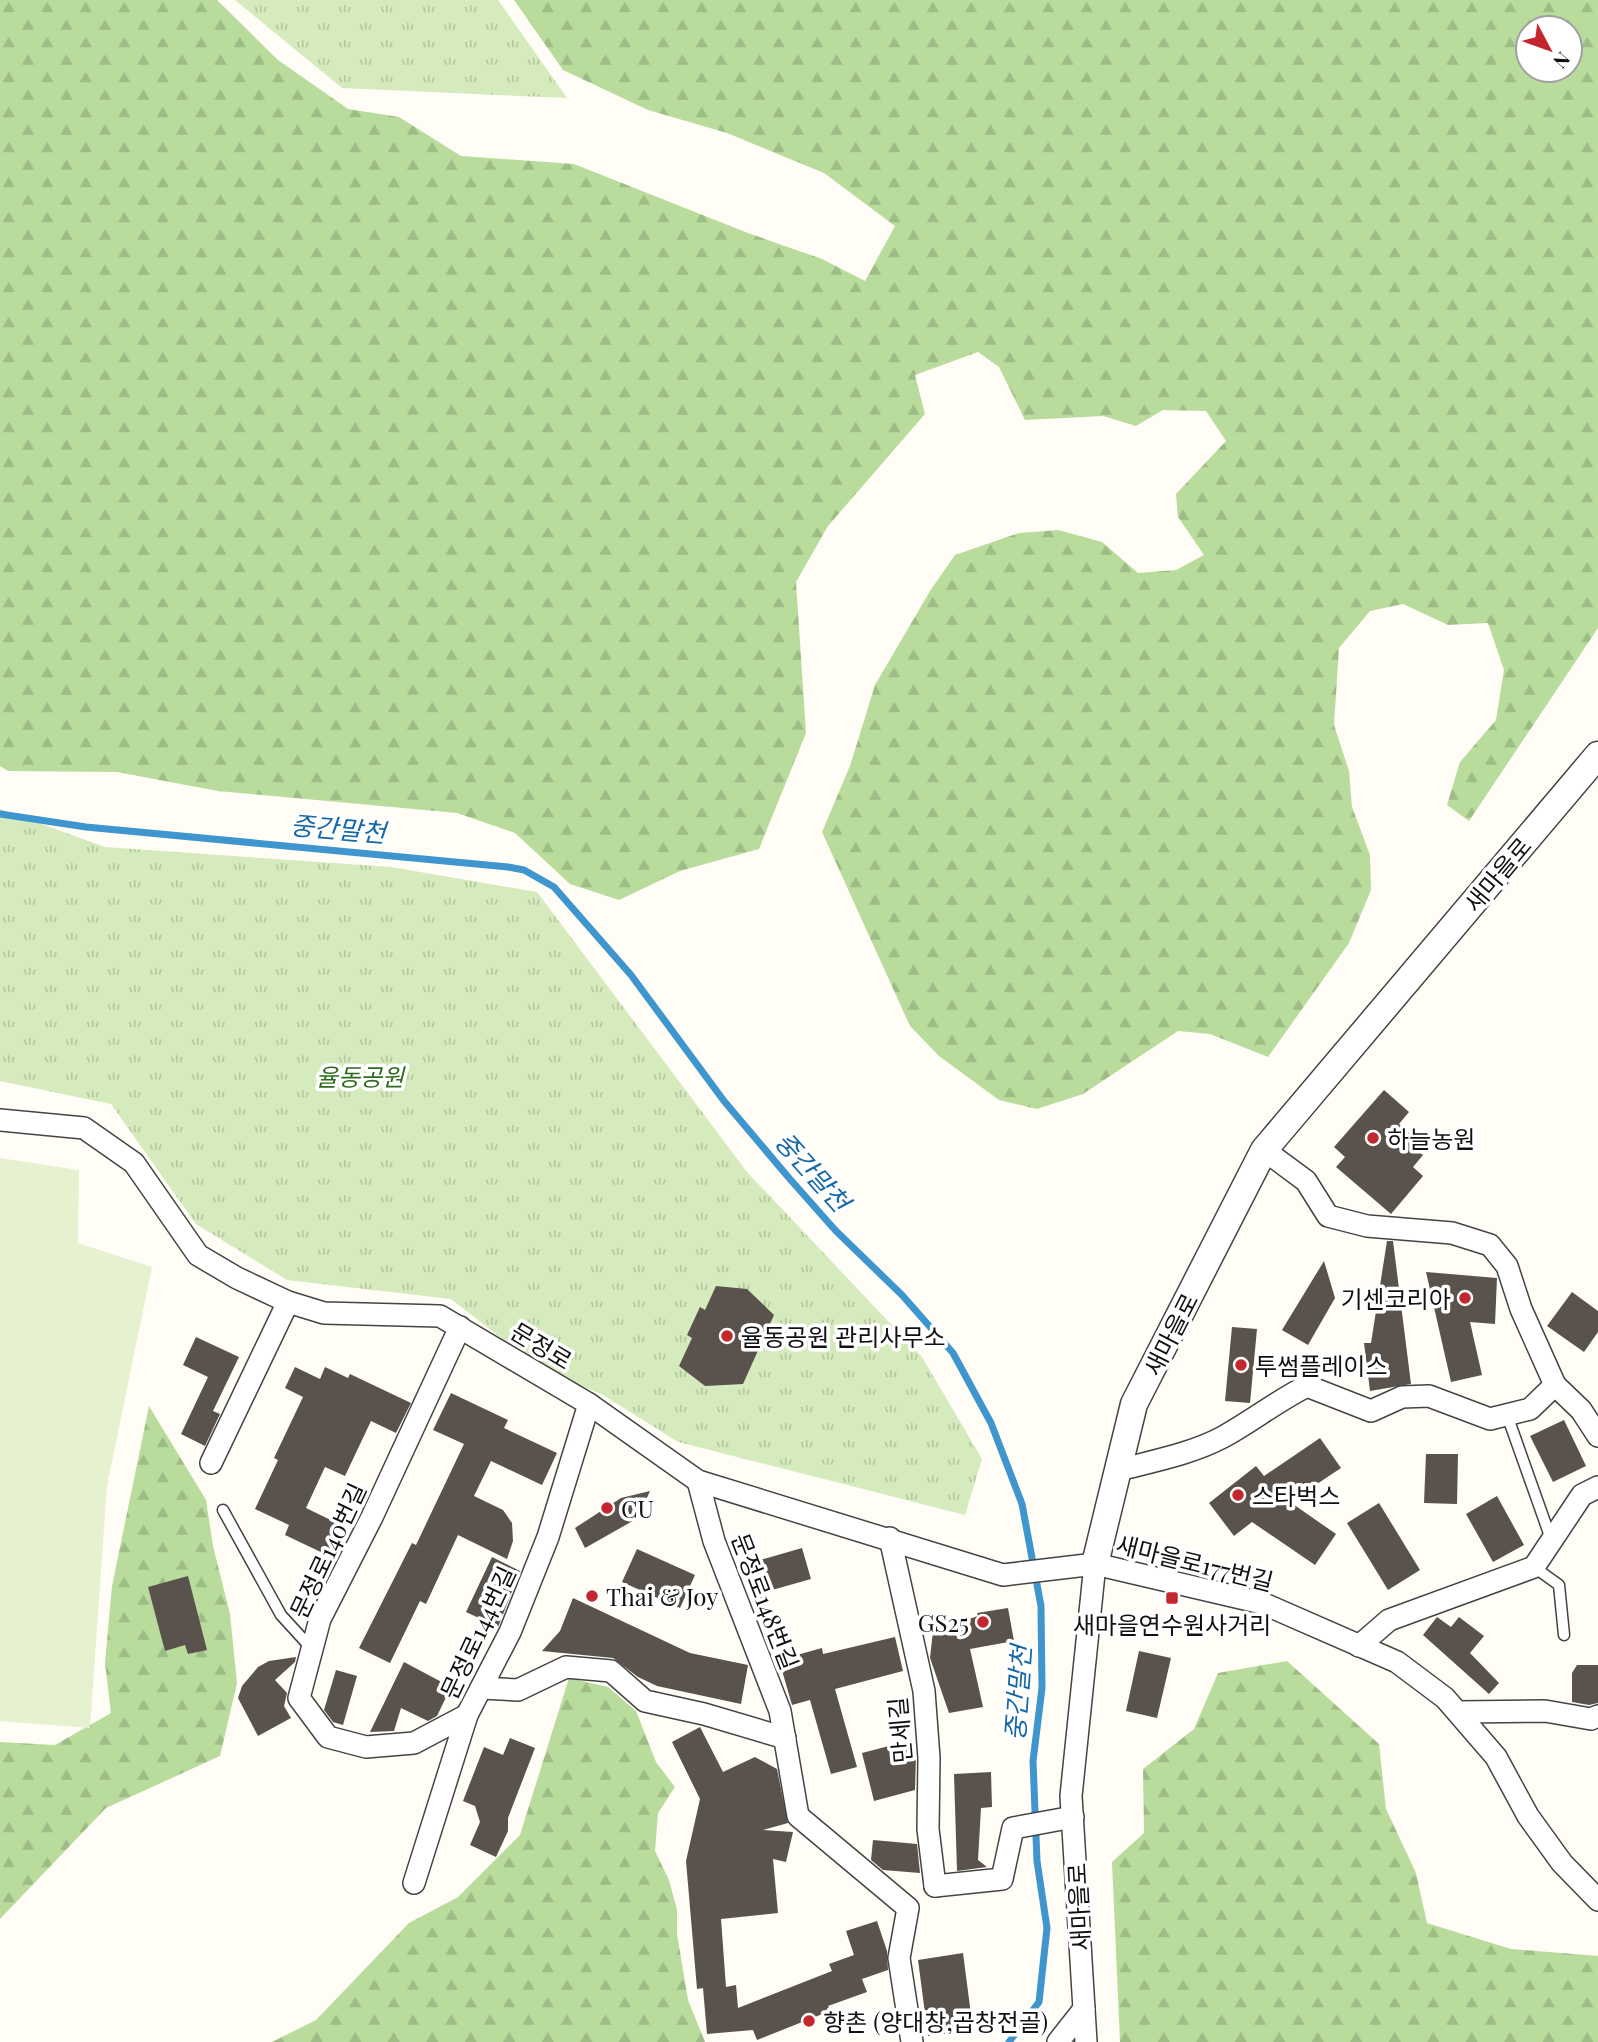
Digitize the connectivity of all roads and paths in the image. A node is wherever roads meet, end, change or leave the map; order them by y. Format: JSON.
{"nodes":[{"id":1,"x":1598,"y":755,"type":"edge"},
{"id":2,"x":0,"y":1120,"type":"edge"},
{"id":3,"x":1265,"y":1150,"type":"junction"},
{"id":4,"x":288,"y":1302,"type":"junction"},
{"id":5,"x":460,"y":1327,"type":"junction"},
{"id":6,"x":1555,"y":1385,"type":"junction"},
{"id":7,"x":589,"y":1404,"type":"junction"},
{"id":8,"x":1507,"y":1415,"type":"junction"},
{"id":9,"x":1598,"y":1436,"type":"edge"},
{"id":10,"x":211,"y":1463,"type":"dead end"},
{"id":11,"x":1119,"y":1470,"type":"junction"},
{"id":12,"x":698,"y":1482,"type":"junction"},
{"id":13,"x":1598,"y":1488,"type":"edge"},
{"id":14,"x":223,"y":1510,"type":"dead end"},
{"id":15,"x":890,"y":1538,"type":"junction"},
{"id":16,"x":1552,"y":1542,"type":"junction"},
{"id":17,"x":1095,"y":1564,"type":"junction"},
{"id":18,"x":1534,"y":1567,"type":"junction"},
{"id":19,"x":1564,"y":1635,"type":"dead end"},
{"id":20,"x":1359,"y":1646,"type":"junction"},
{"id":21,"x":312,"y":1649,"type":"junction"},
{"id":22,"x":482,"y":1688,"type":"junction"},
{"id":23,"x":1458,"y":1712,"type":"junction"},
{"id":24,"x":467,"y":1715,"type":"junction"},
{"id":25,"x":1598,"y":1716,"type":"edge"},
{"id":26,"x":785,"y":1738,"type":"junction"},
{"id":27,"x":1073,"y":1817,"type":"junction"},
{"id":28,"x":414,"y":1882,"type":"dead end"},
{"id":29,"x":935,"y":1886,"type":"junction"},
{"id":30,"x":1598,"y":1899,"type":"edge"},
{"id":31,"x":908,"y":1908,"type":"junction"},
{"id":32,"x":1084,"y":2009,"type":"junction"},
{"id":33,"x":912,"y":2042,"type":"edge"},
{"id":34,"x":1058,"y":2042,"type":"edge"},
{"id":35,"x":1086,"y":2042,"type":"edge"}],
"edges":[{"from":1,"to":3,"type":"street","name":"새마을로"},
{"from":2,"to":4,"type":"street","name":"문정로"},
{"from":3,"to":6,"type":"street"},
{"from":3,"to":11,"type":"street","name":"새마을로"},
{"from":4,"to":5,"type":"street","name":"문정로"},
{"from":4,"to":10,"type":"street"},
{"from":5,"to":7,"type":"street","name":"문정로"},
{"from":5,"to":21,"type":"street","name":"문정로140번길"},
{"from":6,"to":8,"type":"street"},
{"from":6,"to":9,"type":"street"},
{"from":7,"to":12,"type":"street","name":"문정로"},
{"from":7,"to":22,"type":"street","name":"문정로144번길"},
{"from":8,"to":11,"type":"street"},
{"from":8,"to":16,"type":"lane"},
{"from":11,"to":17,"type":"street","name":"새마을로"},
{"from":12,"to":15,"type":"street","name":"문정로"},
{"from":12,"to":26,"type":"street","name":"문정로148번길"},
{"from":13,"to":16,"type":"street"},
{"from":14,"to":21,"type":"lane"},
{"from":15,"to":17,"type":"street","name":"문정로"},
{"from":15,"to":29,"type":"street","name":"만세길"},
{"from":16,"to":18,"type":"street"},
{"from":17,"to":20,"type":"street","name":"새마을로177번길"},
{"from":17,"to":27,"type":"street","name":"새마을로"},
{"from":18,"to":19,"type":"lane"},
{"from":18,"to":20,"type":"street"},
{"from":20,"to":23,"type":"street","name":"새마을로177번길"},
{"from":21,"to":24,"type":"street","name":"문정로140번길"},
{"from":22,"to":24,"type":"street","name":"문정로144번길"},
{"from":22,"to":26,"type":"street"},
{"from":23,"to":25,"type":"street"},
{"from":23,"to":30,"type":"street","name":"새마을로177번길"},
{"from":24,"to":28,"type":"street","name":"문정로144번길"},
{"from":26,"to":31,"type":"street","name":"문정로148번길"},
{"from":27,"to":29,"type":"street"},
{"from":27,"to":32,"type":"street","name":"새마을로"},
{"from":29,"to":31,"type":"street"},
{"from":31,"to":33,"type":"street"},
{"from":32,"to":34,"type":"street"},
{"from":32,"to":35,"type":"street","name":"새마을로"}]}
